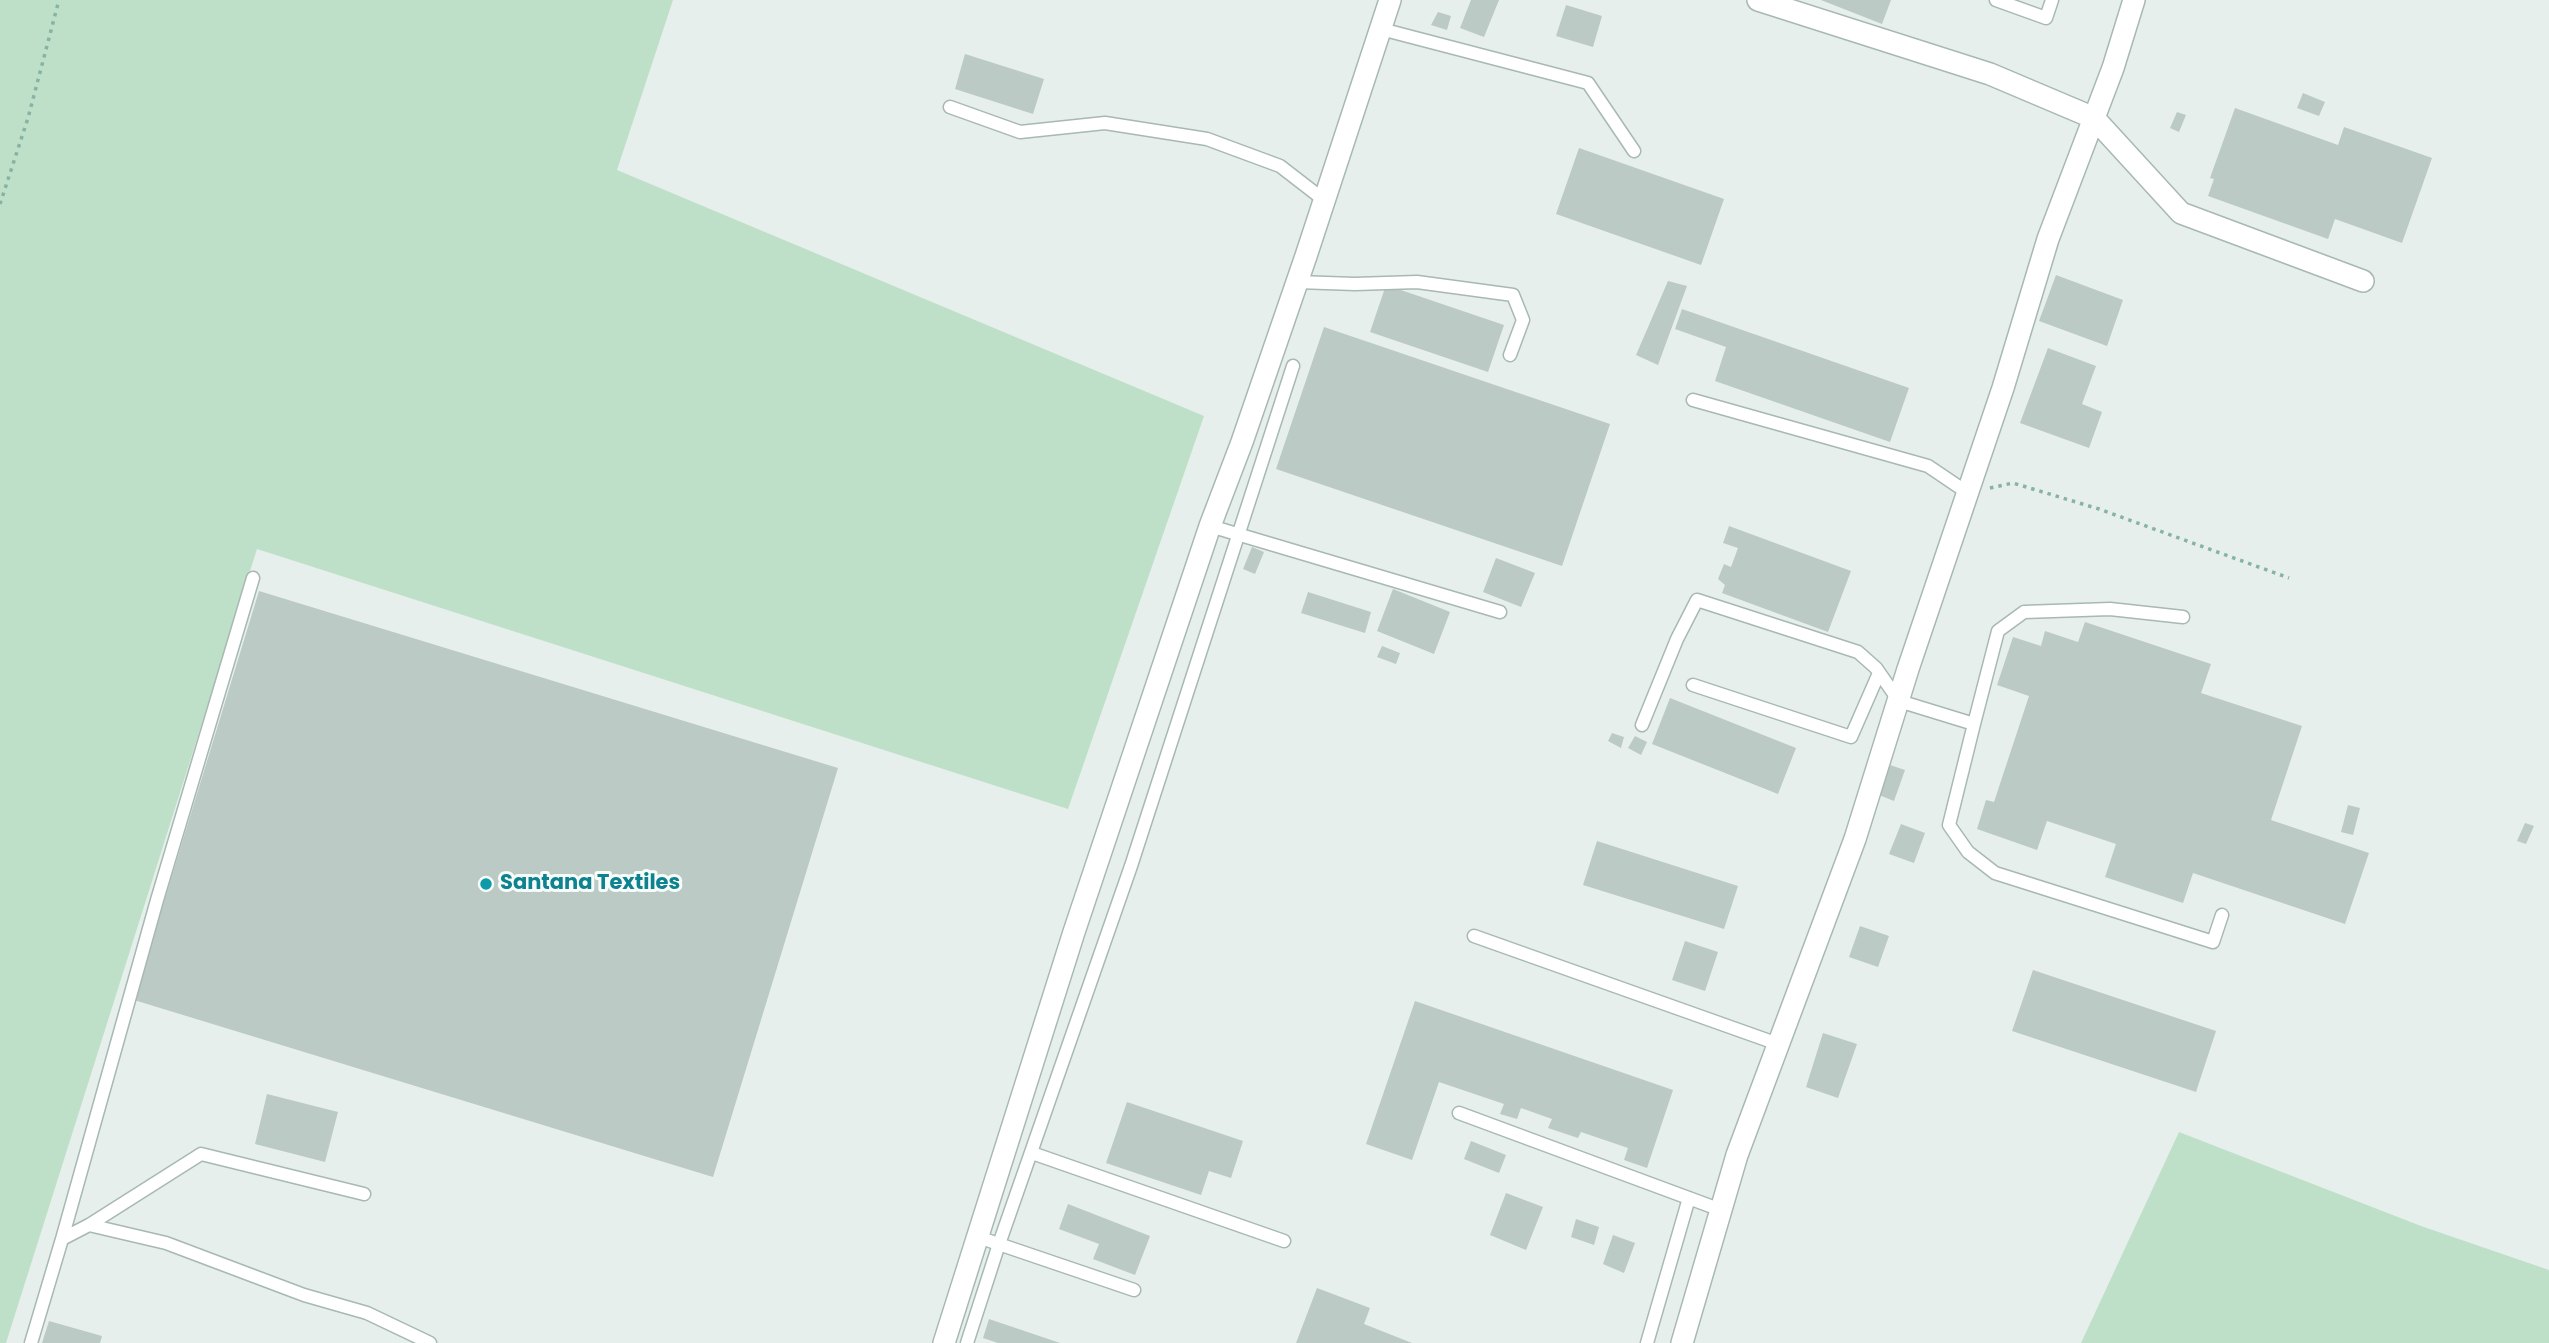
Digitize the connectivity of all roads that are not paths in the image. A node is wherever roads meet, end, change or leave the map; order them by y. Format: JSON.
{"nodes":[{"id":1,"x":1390,"y":0,"type":"edge"},
{"id":2,"x":1758,"y":0,"type":"edge"},
{"id":3,"x":1996,"y":0,"type":"edge"},
{"id":4,"x":2052,"y":0,"type":"edge"},
{"id":5,"x":2134,"y":0,"type":"edge"},
{"id":6,"x":1785,"y":4,"type":"edge"},
{"id":7,"x":1381,"y":29,"type":"junction"},
{"id":8,"x":950,"y":107,"type":"dead end"},
{"id":9,"x":2094,"y":118,"type":"junction"},
{"id":10,"x":1634,"y":151,"type":"dead end"},
{"id":11,"x":1324,"y":200,"type":"junction"},
{"id":12,"x":2363,"y":281,"type":"dead end"},
{"id":13,"x":1297,"y":282,"type":"junction"},
{"id":14,"x":1510,"y":355,"type":"dead end"},
{"id":15,"x":1293,"y":366,"type":"dead end"},
{"id":16,"x":1693,"y":400,"type":"dead end"},
{"id":17,"x":1968,"y":493,"type":"junction"},
{"id":18,"x":1210,"y":526,"type":"junction"},
{"id":19,"x":1239,"y":535,"type":"junction"},
{"id":20,"x":253,"y":578,"type":"dead end"},
{"id":21,"x":1500,"y":612,"type":"dead end"},
{"id":22,"x":2183,"y":617,"type":"dead end"},
{"id":23,"x":1879,"y":673,"type":"junction"},
{"id":24,"x":1693,"y":685,"type":"dead end"},
{"id":25,"x":1899,"y":701,"type":"junction"},
{"id":26,"x":1974,"y":723,"type":"junction"},
{"id":27,"x":1643,"y":725,"type":"dead end"},
{"id":28,"x":2222,"y":915,"type":"dead end"},
{"id":29,"x":1474,"y":936,"type":"dead end"},
{"id":30,"x":1777,"y":1044,"type":"junction"},
{"id":31,"x":1459,"y":1113,"type":"dead end"},
{"id":32,"x":1032,"y":1153,"type":"junction"},
{"id":33,"x":364,"y":1194,"type":"dead end"},
{"id":34,"x":1689,"y":1198,"type":"junction"},
{"id":35,"x":1721,"y":1210,"type":"junction"},
{"id":36,"x":89,"y":1225,"type":"junction"},
{"id":37,"x":978,"y":1237,"type":"junction"},
{"id":38,"x":62,"y":1238,"type":"junction"},
{"id":39,"x":1284,"y":1241,"type":"dead end"},
{"id":40,"x":999,"y":1244,"type":"junction"},
{"id":41,"x":1134,"y":1290,"type":"dead end"},
{"id":42,"x":31,"y":1343,"type":"edge"},
{"id":43,"x":430,"y":1343,"type":"edge"},
{"id":44,"x":944,"y":1343,"type":"edge"},
{"id":45,"x":967,"y":1343,"type":"edge"},
{"id":46,"x":1647,"y":1343,"type":"edge"},
{"id":47,"x":1682,"y":1343,"type":"edge"}],
"edges":[{"from":1,"to":7,"type":"street"},
{"from":2,"to":6,"type":"street"},
{"from":3,"to":4,"type":"lane"},
{"from":5,"to":9,"type":"street"},
{"from":6,"to":9,"type":"street"},
{"from":7,"to":10,"type":"lane"},
{"from":7,"to":11,"type":"street"},
{"from":8,"to":11,"type":"lane"},
{"from":9,"to":12,"type":"street"},
{"from":9,"to":17,"type":"street"},
{"from":11,"to":13,"type":"street"},
{"from":13,"to":14,"type":"lane"},
{"from":13,"to":18,"type":"street"},
{"from":15,"to":19,"type":"lane"},
{"from":16,"to":17,"type":"lane"},
{"from":17,"to":25,"type":"street"},
{"from":18,"to":19,"type":"lane"},
{"from":18,"to":37,"type":"street"},
{"from":19,"to":21,"type":"lane"},
{"from":19,"to":32,"type":"lane"},
{"from":20,"to":38,"type":"lane"},
{"from":22,"to":26,"type":"lane"},
{"from":23,"to":24,"type":"lane"},
{"from":23,"to":25,"type":"lane"},
{"from":23,"to":27,"type":"lane"},
{"from":25,"to":26,"type":"lane"},
{"from":25,"to":30,"type":"street"},
{"from":26,"to":28,"type":"lane"},
{"from":29,"to":30,"type":"lane"},
{"from":30,"to":35,"type":"street"},
{"from":31,"to":34,"type":"lane"},
{"from":32,"to":39,"type":"lane"},
{"from":32,"to":40,"type":"lane"},
{"from":33,"to":36,"type":"lane"},
{"from":34,"to":35,"type":"lane"},
{"from":34,"to":46,"type":"lane"},
{"from":35,"to":47,"type":"street"},
{"from":36,"to":38,"type":"lane"},
{"from":36,"to":43,"type":"lane"},
{"from":37,"to":40,"type":"lane"},
{"from":37,"to":44,"type":"street"},
{"from":38,"to":42,"type":"lane"},
{"from":40,"to":41,"type":"lane"},
{"from":40,"to":45,"type":"lane"}]}
